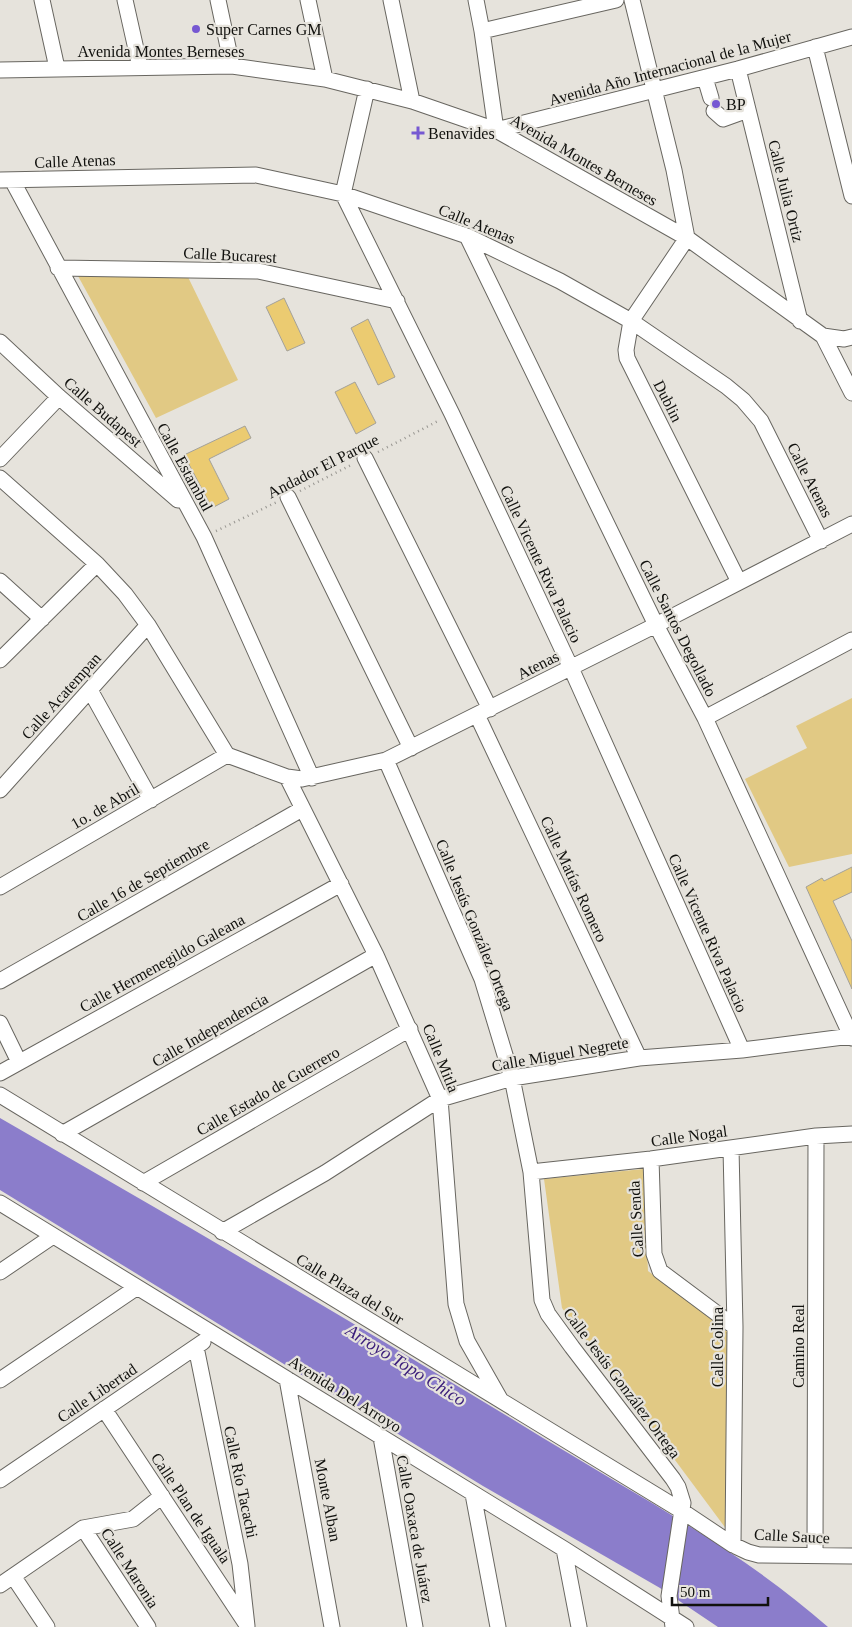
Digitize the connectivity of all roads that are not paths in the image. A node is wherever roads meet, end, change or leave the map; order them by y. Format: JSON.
{"nodes":[{"id":1,"x":42,"y":0,"type":"edge"},
{"id":2,"x":125,"y":0,"type":"edge"},
{"id":3,"x":218,"y":0,"type":"edge"},
{"id":4,"x":308,"y":0,"type":"edge"},
{"id":5,"x":391,"y":0,"type":"edge"},
{"id":6,"x":476,"y":0,"type":"edge"},
{"id":7,"x":616,"y":0,"type":"edge"},
{"id":8,"x":632,"y":0,"type":"edge"},
{"id":9,"x":482,"y":31,"type":"junction"},
{"id":10,"x":852,"y":37,"type":"edge"},
{"id":11,"x":815,"y":48,"type":"junction"},
{"id":12,"x":232,"y":66,"type":"junction"},
{"id":13,"x":140,"y":67,"type":"junction"},
{"id":14,"x":57,"y":68,"type":"junction"},
{"id":15,"x":738,"y":69,"type":"junction"},
{"id":16,"x":0,"y":70,"type":"edge"},
{"id":17,"x":705,"y":78,"type":"junction"},
{"id":18,"x":325,"y":80,"type":"junction"},
{"id":19,"x":366,"y":89,"type":"junction"},
{"id":20,"x":656,"y":90,"type":"junction"},
{"id":21,"x":412,"y":101,"type":"junction"},
{"id":22,"x":748,"y":110,"type":"junction"},
{"id":23,"x":496,"y":130,"type":"junction"},
{"id":24,"x":6,"y":180,"type":"edge"},
{"id":25,"x":343,"y":194,"type":"junction"},
{"id":26,"x":852,"y":196,"type":"edge"},
{"id":27,"x":467,"y":236,"type":"junction"},
{"id":28,"x":687,"y":238,"type":"junction"},
{"id":29,"x":58,"y":268,"type":"junction"},
{"id":30,"x":397,"y":301,"type":"junction"},
{"id":31,"x":631,"y":321,"type":"junction"},
{"id":32,"x":800,"y":321,"type":"junction"},
{"id":33,"x":823,"y":336,"type":"junction"},
{"id":34,"x":852,"y":336,"type":"edge"},
{"id":35,"x":0,"y":342,"type":"edge"},
{"id":36,"x":852,"y":393,"type":"edge"},
{"id":37,"x":59,"y":397,"type":"junction"},
{"id":38,"x":365,"y":458,"type":"road end"},
{"id":39,"x":0,"y":459,"type":"edge"},
{"id":40,"x":0,"y":478,"type":"edge"},
{"id":41,"x":288,"y":497,"type":"road end"},
{"id":42,"x":186,"y":507,"type":"junction"},
{"id":43,"x":852,"y":524,"type":"edge"},
{"id":44,"x":821,"y":542,"type":"junction"},
{"id":45,"x":97,"y":564,"type":"junction"},
{"id":46,"x":0,"y":580,"type":"edge"},
{"id":47,"x":740,"y":582,"type":"junction"},
{"id":48,"x":42,"y":619,"type":"junction"},
{"id":49,"x":148,"y":625,"type":"junction"},
{"id":50,"x":656,"y":625,"type":"junction"},
{"id":51,"x":852,"y":640,"type":"edge"},
{"id":52,"x":0,"y":660,"type":"edge"},
{"id":53,"x":571,"y":668,"type":"junction"},
{"id":54,"x":90,"y":690,"type":"junction"},
{"id":55,"x":484,"y":712,"type":"junction"},
{"id":56,"x":705,"y":718,"type":"junction"},
{"id":57,"x":411,"y":748,"type":"junction"},
{"id":58,"x":227,"y":755,"type":"junction"},
{"id":59,"x":386,"y":760,"type":"junction"},
{"id":60,"x":286,"y":777,"type":"junction"},
{"id":61,"x":312,"y":778,"type":"junction"},
{"id":62,"x":0,"y":790,"type":"edge"},
{"id":63,"x":151,"y":800,"type":"junction"},
{"id":64,"x":302,"y":809,"type":"junction"},
{"id":65,"x":341,"y":884,"type":"junction"},
{"id":66,"x":0,"y":887,"type":"edge"},
{"id":67,"x":376,"y":955,"type":"junction"},
{"id":68,"x":0,"y":981,"type":"edge"},
{"id":69,"x":0,"y":1024,"type":"edge"},
{"id":70,"x":410,"y":1029,"type":"junction"},
{"id":71,"x":852,"y":1037,"type":"edge"},
{"id":72,"x":742,"y":1050,"type":"junction"},
{"id":73,"x":639,"y":1058,"type":"junction"},
{"id":74,"x":18,"y":1062,"type":"junction"},
{"id":75,"x":0,"y":1074,"type":"edge"},
{"id":76,"x":512,"y":1078,"type":"junction"},
{"id":77,"x":0,"y":1095,"type":"edge"},
{"id":78,"x":440,"y":1099,"type":"junction"},
{"id":79,"x":62,"y":1134,"type":"junction"},
{"id":80,"x":852,"y":1134,"type":"edge"},
{"id":81,"x":816,"y":1136,"type":"junction"},
{"id":82,"x":731,"y":1148,"type":"junction"},
{"id":83,"x":651,"y":1159,"type":"junction"},
{"id":84,"x":531,"y":1172,"type":"junction"},
{"id":85,"x":143,"y":1183,"type":"junction"},
{"id":86,"x":0,"y":1203,"type":"edge"},
{"id":87,"x":222,"y":1232,"type":"junction"},
{"id":88,"x":53,"y":1236,"type":"junction"},
{"id":89,"x":0,"y":1272,"type":"edge"},
{"id":90,"x":136,"y":1288,"type":"junction"},
{"id":91,"x":735,"y":1327,"type":"junction"},
{"id":92,"x":213,"y":1335,"type":"junction"},
{"id":93,"x":196,"y":1347,"type":"junction"},
{"id":94,"x":287,"y":1379,"type":"junction"},
{"id":95,"x":0,"y":1380,"type":"edge"},
{"id":96,"x":501,"y":1400,"type":"junction"},
{"id":97,"x":104,"y":1409,"type":"junction"},
{"id":98,"x":380,"y":1437,"type":"junction"},
{"id":99,"x":0,"y":1480,"type":"edge"},
{"id":100,"x":473,"y":1494,"type":"junction"},
{"id":101,"x":162,"y":1496,"type":"junction"},
{"id":102,"x":682,"y":1511,"type":"junction"},
{"id":103,"x":83,"y":1528,"type":"junction"},
{"id":104,"x":733,"y":1545,"type":"junction"},
{"id":105,"x":564,"y":1549,"type":"junction"},
{"id":106,"x":815,"y":1555,"type":"junction"},
{"id":107,"x":852,"y":1556,"type":"edge"},
{"id":108,"x":13,"y":1576,"type":"junction"},
{"id":109,"x":0,"y":1585,"type":"edge"},
{"id":110,"x":672,"y":1622,"type":"edge"},
{"id":111,"x":248,"y":1626,"type":"edge"},
{"id":112,"x":46,"y":1627,"type":"edge"},
{"id":113,"x":148,"y":1627,"type":"edge"},
{"id":114,"x":332,"y":1627,"type":"edge"},
{"id":115,"x":415,"y":1627,"type":"edge"},
{"id":116,"x":498,"y":1627,"type":"edge"},
{"id":117,"x":579,"y":1627,"type":"edge"},
{"id":118,"x":686,"y":1627,"type":"edge"}],
"edges":[{"from":1,"to":14,"type":"street"},
{"from":2,"to":13,"type":"street"},
{"from":3,"to":12,"type":"street"},
{"from":4,"to":18,"type":"street"},
{"from":5,"to":21,"type":"street"},
{"from":6,"to":9,"type":"street"},
{"from":7,"to":9,"type":"street"},
{"from":8,"to":20,"type":"street"},
{"from":9,"to":23,"type":"street"},
{"from":10,"to":11,"type":"street","name":"Avenida Año Internacional de la Mujer"},
{"from":11,"to":15,"type":"street","name":"Avenida Año Internacional de la Mujer"},
{"from":11,"to":26,"type":"street"},
{"from":12,"to":13,"type":"street","name":"Avenida Montes Berneses"},
{"from":12,"to":18,"type":"street","name":"Avenida Montes Berneses"},
{"from":13,"to":14,"type":"street","name":"Avenida Montes Berneses"},
{"from":14,"to":16,"type":"street","name":"Avenida Montes Berneses"},
{"from":15,"to":17,"type":"street","name":"Avenida Año Internacional de la Mujer"},
{"from":15,"to":22,"type":"street","name":"Calle Julia Ortiz"},
{"from":17,"to":20,"type":"street","name":"Avenida Año Internacional de la Mujer"},
{"from":17,"to":22,"type":"street"},
{"from":18,"to":19,"type":"street","name":"Avenida Montes Berneses"},
{"from":19,"to":21,"type":"street","name":"Avenida Montes Berneses"},
{"from":19,"to":25,"type":"street"},
{"from":20,"to":23,"type":"street","name":"Avenida Año Internacional de la Mujer"},
{"from":20,"to":28,"type":"street"},
{"from":21,"to":23,"type":"street","name":"Avenida Montes Berneses"},
{"from":22,"to":32,"type":"street","name":"Calle Julia Ortiz"},
{"from":23,"to":28,"type":"street","name":"Avenida Montes Berneses"},
{"from":24,"to":25,"type":"street","name":"Calle Atenas"},
{"from":24,"to":29,"type":"street","name":"Calle Estambul"},
{"from":25,"to":27,"type":"street","name":"Calle Atenas"},
{"from":25,"to":30,"type":"street","name":"Calle Vicente Riva Palacio"},
{"from":27,"to":31,"type":"street","name":"Calle Atenas"},
{"from":27,"to":50,"type":"street","name":"Calle Santos Degollado"},
{"from":28,"to":31,"type":"street","name":"Dublin"},
{"from":28,"to":32,"type":"street","name":"Avenida Montes Berneses"},
{"from":29,"to":30,"type":"street","name":"Calle Bucarest"},
{"from":29,"to":42,"type":"street","name":"Calle Estambul"},
{"from":30,"to":53,"type":"street","name":"Calle Vicente Riva Palacio"},
{"from":31,"to":44,"type":"street","name":"Calle Atenas"},
{"from":31,"to":47,"type":"street","name":"Dublin"},
{"from":32,"to":33,"type":"street","name":"Avenida Montes Berneses"},
{"from":33,"to":34,"type":"street"},
{"from":33,"to":36,"type":"street"},
{"from":35,"to":37,"type":"street","name":"Calle Budapest"},
{"from":37,"to":39,"type":"street"},
{"from":37,"to":42,"type":"street","name":"Calle Budapest"},
{"from":38,"to":55,"type":"street","name":"Calle Matías Romero"},
{"from":40,"to":45,"type":"street"},
{"from":41,"to":57,"type":"street"},
{"from":42,"to":61,"type":"street","name":"Calle Estambul"},
{"from":43,"to":44,"type":"street","name":"Atenas"},
{"from":44,"to":47,"type":"street","name":"Atenas"},
{"from":45,"to":48,"type":"street"},
{"from":45,"to":49,"type":"street"},
{"from":46,"to":48,"type":"street"},
{"from":47,"to":50,"type":"street","name":"Atenas"},
{"from":48,"to":52,"type":"street"},
{"from":49,"to":54,"type":"street","name":"Calle Acatempan"},
{"from":49,"to":58,"type":"street"},
{"from":50,"to":53,"type":"street","name":"Atenas"},
{"from":50,"to":56,"type":"street","name":"Calle Santos Degollado"},
{"from":51,"to":56,"type":"street"},
{"from":53,"to":55,"type":"street","name":"Atenas"},
{"from":53,"to":72,"type":"street","name":"Calle Vicente Riva Palacio"},
{"from":54,"to":62,"type":"street","name":"Calle Acatempan"},
{"from":54,"to":63,"type":"street"},
{"from":55,"to":57,"type":"street","name":"Atenas"},
{"from":55,"to":73,"type":"street","name":"Calle Matías Romero"},
{"from":56,"to":71,"type":"street","name":"Calle Santos Degollado"},
{"from":57,"to":59,"type":"street","name":"Atenas"},
{"from":58,"to":60,"type":"street","name":"Atenas"},
{"from":58,"to":63,"type":"street","name":"1o. de Abril"},
{"from":59,"to":61,"type":"street","name":"Atenas"},
{"from":59,"to":76,"type":"street","name":"Calle Jesús González Ortega"},
{"from":60,"to":61,"type":"street","name":"Atenas"},
{"from":60,"to":64,"type":"street","name":"Calle Mitla"},
{"from":63,"to":66,"type":"street","name":"1o. de Abril"},
{"from":64,"to":65,"type":"street","name":"Calle Mitla"},
{"from":64,"to":68,"type":"street","name":"Calle 16 de Septiembre"},
{"from":65,"to":67,"type":"street","name":"Calle Mitla"},
{"from":65,"to":74,"type":"street","name":"Calle Hermenegildo Galeana"},
{"from":67,"to":70,"type":"street","name":"Calle Mitla"},
{"from":67,"to":79,"type":"street","name":"Calle Independencia"},
{"from":69,"to":74,"type":"street"},
{"from":70,"to":78,"type":"street","name":"Calle Mitla"},
{"from":70,"to":85,"type":"street","name":"Calle Estado de Guerrero"},
{"from":71,"to":72,"type":"street","name":"Calle Miguel Negrete"},
{"from":72,"to":73,"type":"street","name":"Calle Miguel Negrete"},
{"from":73,"to":76,"type":"street","name":"Calle Miguel Negrete"},
{"from":74,"to":75,"type":"street","name":"Calle Hermenegildo Galeana"},
{"from":76,"to":78,"type":"street","name":"Calle Miguel Negrete"},
{"from":76,"to":84,"type":"street","name":"Calle Jesús González Ortega"},
{"from":77,"to":79,"type":"street","name":"Calle Plaza del Sur"},
{"from":78,"to":87,"type":"street","name":"Calle Miguel Negrete"},
{"from":78,"to":96,"type":"street","name":"Calle Mitla"},
{"from":79,"to":85,"type":"street","name":"Calle Plaza del Sur"},
{"from":80,"to":81,"type":"street","name":"Calle Nogal"},
{"from":81,"to":82,"type":"street","name":"Calle Nogal"},
{"from":81,"to":106,"type":"street","name":"Camino Real"},
{"from":82,"to":83,"type":"street","name":"Calle Nogal"},
{"from":82,"to":91,"type":"street","name":"Calle Colina"},
{"from":83,"to":84,"type":"street","name":"Calle Nogal"},
{"from":83,"to":91,"type":"street","name":"Calle Senda"},
{"from":84,"to":102,"type":"street","name":"Calle Jesús González Ortega"},
{"from":85,"to":87,"type":"street","name":"Calle Plaza del Sur"},
{"from":86,"to":88,"type":"street","name":"Avenida Del Arroyo"},
{"from":87,"to":96,"type":"street","name":"Calle Plaza del Sur"},
{"from":88,"to":89,"type":"street"},
{"from":88,"to":90,"type":"street","name":"Avenida Del Arroyo"},
{"from":90,"to":92,"type":"street","name":"Avenida Del Arroyo"},
{"from":90,"to":95,"type":"street"},
{"from":91,"to":104,"type":"street","name":"Calle Colina"},
{"from":92,"to":93,"type":"street","name":"Calle Libertad"},
{"from":92,"to":94,"type":"street","name":"Avenida Del Arroyo"},
{"from":93,"to":97,"type":"street","name":"Calle Libertad"},
{"from":93,"to":111,"type":"street","name":"Calle Río Tacachi"},
{"from":94,"to":98,"type":"street","name":"Avenida Del Arroyo"},
{"from":94,"to":114,"type":"street","name":"Monte Alban"},
{"from":96,"to":102,"type":"street","name":"Calle Plaza del Sur"},
{"from":97,"to":99,"type":"street","name":"Calle Libertad"},
{"from":97,"to":101,"type":"street","name":"Calle Plan de Iguala"},
{"from":98,"to":100,"type":"street","name":"Avenida Del Arroyo"},
{"from":98,"to":115,"type":"street","name":"Calle Oaxaca de Juárez"},
{"from":100,"to":105,"type":"street","name":"Avenida Del Arroyo"},
{"from":100,"to":116,"type":"street"},
{"from":101,"to":103,"type":"street"},
{"from":101,"to":111,"type":"street","name":"Calle Plan de Iguala"},
{"from":102,"to":104,"type":"street","name":"Calle Sauce"},
{"from":102,"to":110,"type":"street"},
{"from":103,"to":108,"type":"street"},
{"from":103,"to":113,"type":"street","name":"Calle Maronia"},
{"from":104,"to":106,"type":"street","name":"Calle Sauce"},
{"from":105,"to":110,"type":"street","name":"Avenida Del Arroyo"},
{"from":105,"to":117,"type":"street"},
{"from":106,"to":107,"type":"street","name":"Calle Sauce"},
{"from":108,"to":109,"type":"street"},
{"from":108,"to":112,"type":"street"},
{"from":110,"to":118,"type":"street","name":"Avenida Del Arroyo"}]}
